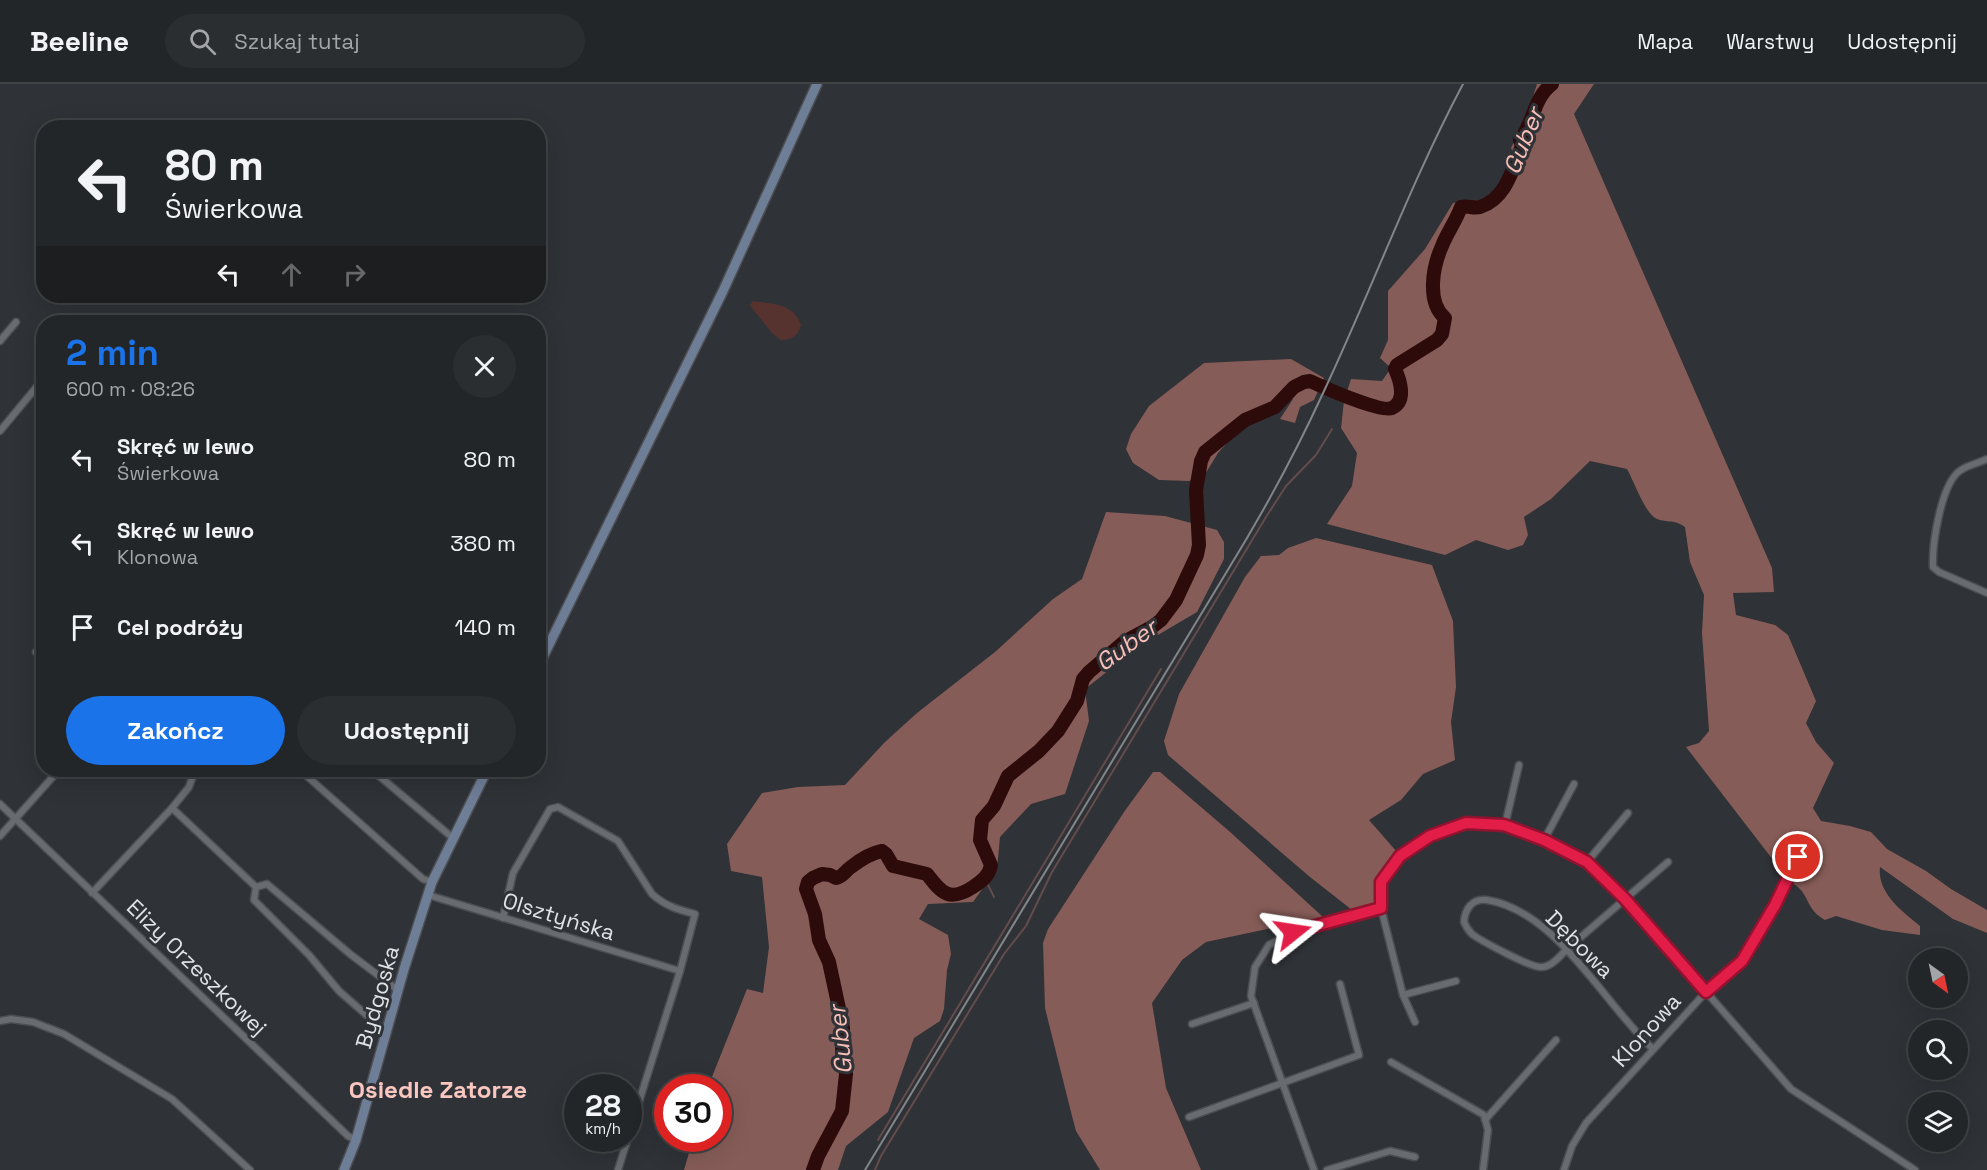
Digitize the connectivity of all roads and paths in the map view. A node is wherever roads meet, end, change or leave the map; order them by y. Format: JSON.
{"nodes":[{"id":1,"x":817,"y":84,"type":"edge"},
{"id":2,"x":16,"y":322,"type":"dead end"},
{"id":3,"x":0,"y":341,"type":"edge"},
{"id":4,"x":36,"y":387,"type":"edge"},
{"id":5,"x":0,"y":430,"type":"edge"},
{"id":6,"x":1987,"y":459,"type":"edge"},
{"id":7,"x":1987,"y":593,"type":"edge"},
{"id":8,"x":546,"y":651,"type":"edge"},
{"id":9,"x":1519,"y":765,"type":"dead end"},
{"id":10,"x":53,"y":777,"type":"edge"},
{"id":11,"x":193,"y":777,"type":"edge"},
{"id":12,"x":308,"y":777,"type":"edge"},
{"id":13,"x":380,"y":777,"type":"edge"},
{"id":14,"x":484,"y":777,"type":"edge"},
{"id":15,"x":1574,"y":784,"type":"dead end"},
{"id":16,"x":0,"y":804,"type":"edge"},
{"id":17,"x":172,"y":808,"type":"junction"},
{"id":18,"x":1628,"y":813,"type":"dead end"},
{"id":19,"x":15,"y":818,"type":"junction"},
{"id":20,"x":1504,"y":825,"type":"junction"},
{"id":21,"x":0,"y":836,"type":"edge"},
{"id":22,"x":453,"y":838,"type":"junction"},
{"id":23,"x":1544,"y":840,"type":"junction"},
{"id":24,"x":1798,"y":857,"type":"dead end"},
{"id":25,"x":1587,"y":862,"type":"junction"},
{"id":26,"x":1668,"y":862,"type":"dead end"},
{"id":27,"x":432,"y":882,"type":"junction"},
{"id":28,"x":256,"y":887,"type":"junction"},
{"id":29,"x":92,"y":892,"type":"junction"},
{"id":30,"x":428,"y":895,"type":"junction"},
{"id":31,"x":1625,"y":899,"type":"junction"},
{"id":32,"x":1381,"y":908,"type":"junction"},
{"id":33,"x":503,"y":918,"type":"junction"},
{"id":34,"x":1567,"y":950,"type":"junction"},
{"id":35,"x":680,"y":971,"type":"junction"},
{"id":36,"x":1456,"y":981,"type":"dead end"},
{"id":37,"x":1340,"y":984,"type":"dead end"},
{"id":38,"x":399,"y":992,"type":"junction"},
{"id":39,"x":1706,"y":992,"type":"junction"},
{"id":40,"x":1403,"y":995,"type":"junction"},
{"id":41,"x":1254,"y":1003,"type":"junction"},
{"id":42,"x":0,"y":1021,"type":"edge"},
{"id":43,"x":1415,"y":1022,"type":"dead end"},
{"id":44,"x":1192,"y":1024,"type":"dead end"},
{"id":45,"x":387,"y":1033,"type":"junction"},
{"id":46,"x":1556,"y":1040,"type":"dead end"},
{"id":47,"x":1653,"y":1049,"type":"junction"},
{"id":48,"x":1391,"y":1062,"type":"dead end"},
{"id":49,"x":1283,"y":1083,"type":"junction"},
{"id":50,"x":642,"y":1093,"type":"edge"},
{"id":51,"x":1189,"y":1117,"type":"dead end"},
{"id":52,"x":1485,"y":1120,"type":"junction"},
{"id":53,"x":356,"y":1140,"type":"junction"},
{"id":54,"x":624,"y":1152,"type":"edge"},
{"id":55,"x":1415,"y":1157,"type":"dead end"},
{"id":56,"x":347,"y":1169,"type":"edge"},
{"id":57,"x":250,"y":1170,"type":"edge"},
{"id":58,"x":618,"y":1170,"type":"edge"},
{"id":59,"x":1314,"y":1170,"type":"edge"},
{"id":60,"x":1327,"y":1170,"type":"edge"},
{"id":61,"x":1483,"y":1170,"type":"edge"},
{"id":62,"x":1564,"y":1170,"type":"edge"},
{"id":63,"x":1916,"y":1170,"type":"edge"}],
"edges":[{"from":1,"to":8,"type":"main road"},
{"from":2,"to":3,"type":"street"},
{"from":4,"to":5,"type":"street"},
{"from":6,"to":7,"type":"street"},
{"from":9,"to":20,"type":"street"},
{"from":10,"to":19,"type":"street"},
{"from":11,"to":17,"type":"street"},
{"from":12,"to":27,"type":"street"},
{"from":13,"to":22,"type":"street"},
{"from":14,"to":22,"type":"main road","name":"Bydgoska"},
{"from":15,"to":23,"type":"street"},
{"from":16,"to":19,"type":"street","name":"Elizy Orzeszkowej"},
{"from":17,"to":28,"type":"street"},
{"from":17,"to":29,"type":"street"},
{"from":18,"to":25,"type":"street"},
{"from":19,"to":21,"type":"street"},
{"from":19,"to":29,"type":"street","name":"Elizy Orzeszkowej"},
{"from":20,"to":23,"type":"street"},
{"from":20,"to":32,"type":"street"},
{"from":22,"to":27,"type":"main road","name":"Bydgoska"},
{"from":23,"to":25,"type":"street"},
{"from":24,"to":39,"type":"street","name":"Klonowa"},
{"from":25,"to":31,"type":"street"},
{"from":26,"to":31,"type":"street"},
{"from":27,"to":30,"type":"main road","name":"Bydgoska"},
{"from":28,"to":38,"type":"street"},
{"from":28,"to":45,"type":"street"},
{"from":29,"to":53,"type":"street","name":"Elizy Orzeszkowej"},
{"from":30,"to":33,"type":"street","name":"Olsztyńska"},
{"from":30,"to":38,"type":"main road","name":"Bydgoska"},
{"from":31,"to":34,"type":"street"},
{"from":31,"to":39,"type":"street"},
{"from":32,"to":40,"type":"street"},
{"from":32,"to":41,"type":"street"},
{"from":33,"to":35,"type":"street","name":"Olsztyńska"},
{"from":33,"to":35,"type":"street"},
{"from":34,"to":34,"type":"street","name":"Dębowa"},
{"from":34,"to":47,"type":"street","name":"Dębowa"},
{"from":35,"to":50,"type":"street"},
{"from":36,"to":40,"type":"street"},
{"from":37,"to":49,"type":"street"},
{"from":38,"to":45,"type":"main road","name":"Bydgoska"},
{"from":39,"to":47,"type":"street","name":"Klonowa"},
{"from":39,"to":63,"type":"street"},
{"from":40,"to":43,"type":"street"},
{"from":41,"to":44,"type":"street"},
{"from":41,"to":49,"type":"street"},
{"from":42,"to":57,"type":"street"},
{"from":45,"to":53,"type":"main road","name":"Bydgoska"},
{"from":46,"to":52,"type":"street"},
{"from":47,"to":62,"type":"street","name":"Klonowa"},
{"from":48,"to":52,"type":"street"},
{"from":49,"to":51,"type":"street"},
{"from":49,"to":59,"type":"street"},
{"from":52,"to":61,"type":"street"},
{"from":53,"to":56,"type":"main road","name":"Bydgoska"},
{"from":54,"to":58,"type":"street"},
{"from":55,"to":60,"type":"street"}]}
